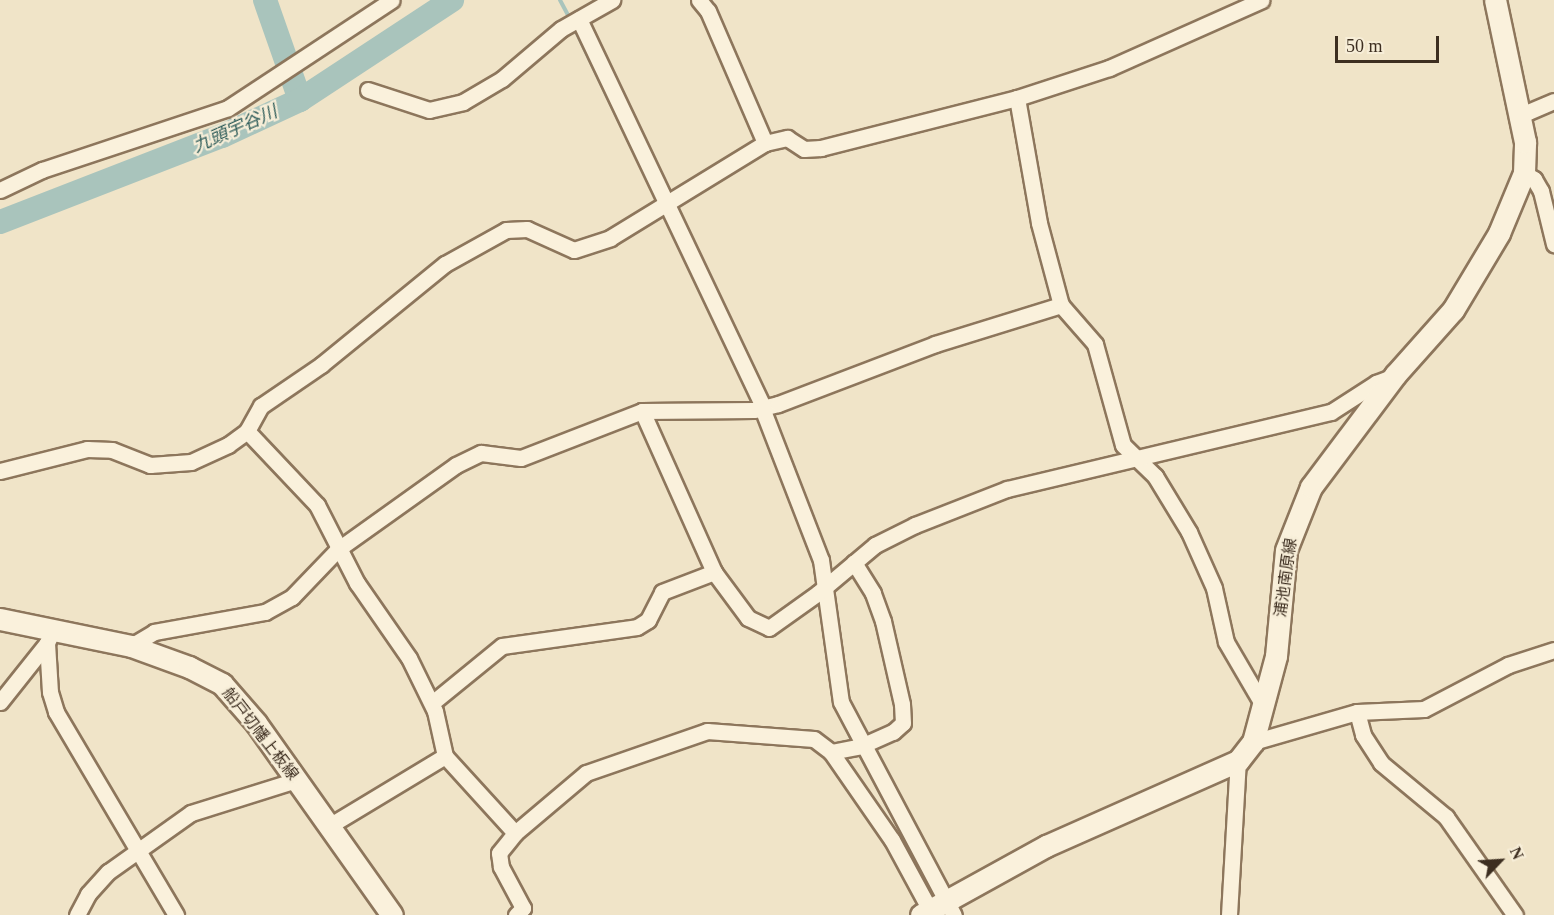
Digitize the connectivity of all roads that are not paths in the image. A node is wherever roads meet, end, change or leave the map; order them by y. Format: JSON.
{"nodes":[{"id":1,"x":392,"y":0,"type":"edge"},
{"id":2,"x":612,"y":0,"type":"edge"},
{"id":3,"x":699,"y":0,"type":"edge"},
{"id":4,"x":1262,"y":0,"type":"edge"},
{"id":5,"x":1496,"y":0,"type":"edge"},
{"id":6,"x":574,"y":22,"type":"junction"},
{"id":7,"x":368,"y":90,"type":"dead end"},
{"id":8,"x":1017,"y":98,"type":"junction"},
{"id":9,"x":1554,"y":101,"type":"edge"},
{"id":10,"x":1521,"y":115,"type":"junction"},
{"id":11,"x":765,"y":143,"type":"junction"},
{"id":12,"x":1524,"y":173,"type":"junction"},
{"id":13,"x":0,"y":190,"type":"edge"},
{"id":14,"x":665,"y":207,"type":"junction"},
{"id":15,"x":1554,"y":243,"type":"edge"},
{"id":16,"x":1061,"y":305,"type":"junction"},
{"id":17,"x":1395,"y":375,"type":"junction"},
{"id":18,"x":760,"y":409,"type":"junction"},
{"id":19,"x":642,"y":411,"type":"junction"},
{"id":20,"x":247,"y":431,"type":"junction"},
{"id":21,"x":1136,"y":460,"type":"junction"},
{"id":22,"x":0,"y":471,"type":"edge"},
{"id":23,"x":337,"y":550,"type":"junction"},
{"id":24,"x":854,"y":563,"type":"junction"},
{"id":25,"x":714,"y":572,"type":"junction"},
{"id":26,"x":822,"y":590,"type":"junction"},
{"id":27,"x":0,"y":619,"type":"edge"},
{"id":28,"x":50,"y":636,"type":"junction"},
{"id":29,"x":130,"y":646,"type":"junction"},
{"id":30,"x":1554,"y":650,"type":"edge"},
{"id":31,"x":0,"y":702,"type":"edge"},
{"id":32,"x":1261,"y":702,"type":"junction"},
{"id":33,"x":432,"y":703,"type":"junction"},
{"id":34,"x":1357,"y":712,"type":"junction"},
{"id":35,"x":1253,"y":742,"type":"junction"},
{"id":36,"x":858,"y":748,"type":"junction"},
{"id":37,"x":831,"y":752,"type":"junction"},
{"id":38,"x":445,"y":756,"type":"junction"},
{"id":39,"x":1238,"y":761,"type":"junction"},
{"id":40,"x":296,"y":780,"type":"junction"},
{"id":41,"x":329,"y":826,"type":"junction"},
{"id":42,"x":514,"y":833,"type":"junction"},
{"id":43,"x":140,"y":850,"type":"junction"},
{"id":44,"x":938,"y":911,"type":"edge"},
{"id":45,"x":78,"y":915,"type":"edge"},
{"id":46,"x":176,"y":915,"type":"edge"},
{"id":47,"x":392,"y":915,"type":"edge"},
{"id":48,"x":516,"y":915,"type":"edge"},
{"id":49,"x":1229,"y":915,"type":"edge"},
{"id":50,"x":1515,"y":915,"type":"edge"}],
"edges":[{"from":1,"to":13,"type":"street"},
{"from":2,"to":6,"type":"street"},
{"from":3,"to":11,"type":"street"},
{"from":4,"to":8,"type":"street"},
{"from":5,"to":10,"type":"main road","name":"浦池南原線"},
{"from":6,"to":7,"type":"street"},
{"from":6,"to":14,"type":"street"},
{"from":8,"to":11,"type":"street"},
{"from":8,"to":16,"type":"street"},
{"from":9,"to":10,"type":"street"},
{"from":10,"to":12,"type":"main road","name":"浦池南原線"},
{"from":11,"to":14,"type":"street"},
{"from":12,"to":15,"type":"street"},
{"from":12,"to":17,"type":"main road","name":"浦池南原線"},
{"from":14,"to":18,"type":"street"},
{"from":14,"to":20,"type":"street"},
{"from":16,"to":18,"type":"street"},
{"from":16,"to":21,"type":"street"},
{"from":17,"to":21,"type":"street"},
{"from":17,"to":32,"type":"main road","name":"浦池南原線"},
{"from":18,"to":19,"type":"street"},
{"from":18,"to":26,"type":"street"},
{"from":19,"to":23,"type":"street"},
{"from":19,"to":25,"type":"street"},
{"from":20,"to":22,"type":"street"},
{"from":20,"to":23,"type":"street"},
{"from":21,"to":24,"type":"street"},
{"from":21,"to":32,"type":"street"},
{"from":23,"to":29,"type":"street"},
{"from":23,"to":33,"type":"street"},
{"from":24,"to":26,"type":"street"},
{"from":24,"to":36,"type":"street"},
{"from":25,"to":26,"type":"street"},
{"from":25,"to":33,"type":"street"},
{"from":26,"to":36,"type":"street"},
{"from":27,"to":28,"type":"main road","name":"船戸切幡上板線"},
{"from":28,"to":29,"type":"main road","name":"船戸切幡上板線"},
{"from":28,"to":31,"type":"street"},
{"from":28,"to":43,"type":"street"},
{"from":29,"to":40,"type":"main road","name":"船戸切幡上板線"},
{"from":30,"to":34,"type":"street"},
{"from":32,"to":35,"type":"main road","name":"浦池南原線"},
{"from":33,"to":38,"type":"street"},
{"from":34,"to":35,"type":"street"},
{"from":34,"to":50,"type":"street"},
{"from":35,"to":39,"type":"main road","name":"浦池南原線"},
{"from":36,"to":37,"type":"street"},
{"from":36,"to":44,"type":"street"},
{"from":37,"to":42,"type":"street"},
{"from":37,"to":44,"type":"street"},
{"from":38,"to":41,"type":"street"},
{"from":38,"to":42,"type":"street"},
{"from":39,"to":44,"type":"main road","name":"浦池南原線"},
{"from":39,"to":49,"type":"street"},
{"from":40,"to":41,"type":"main road","name":"船戸切幡上板線"},
{"from":40,"to":43,"type":"street"},
{"from":41,"to":47,"type":"main road","name":"船戸切幡上板線"},
{"from":42,"to":48,"type":"street"},
{"from":43,"to":45,"type":"street"},
{"from":43,"to":46,"type":"street"}]}
